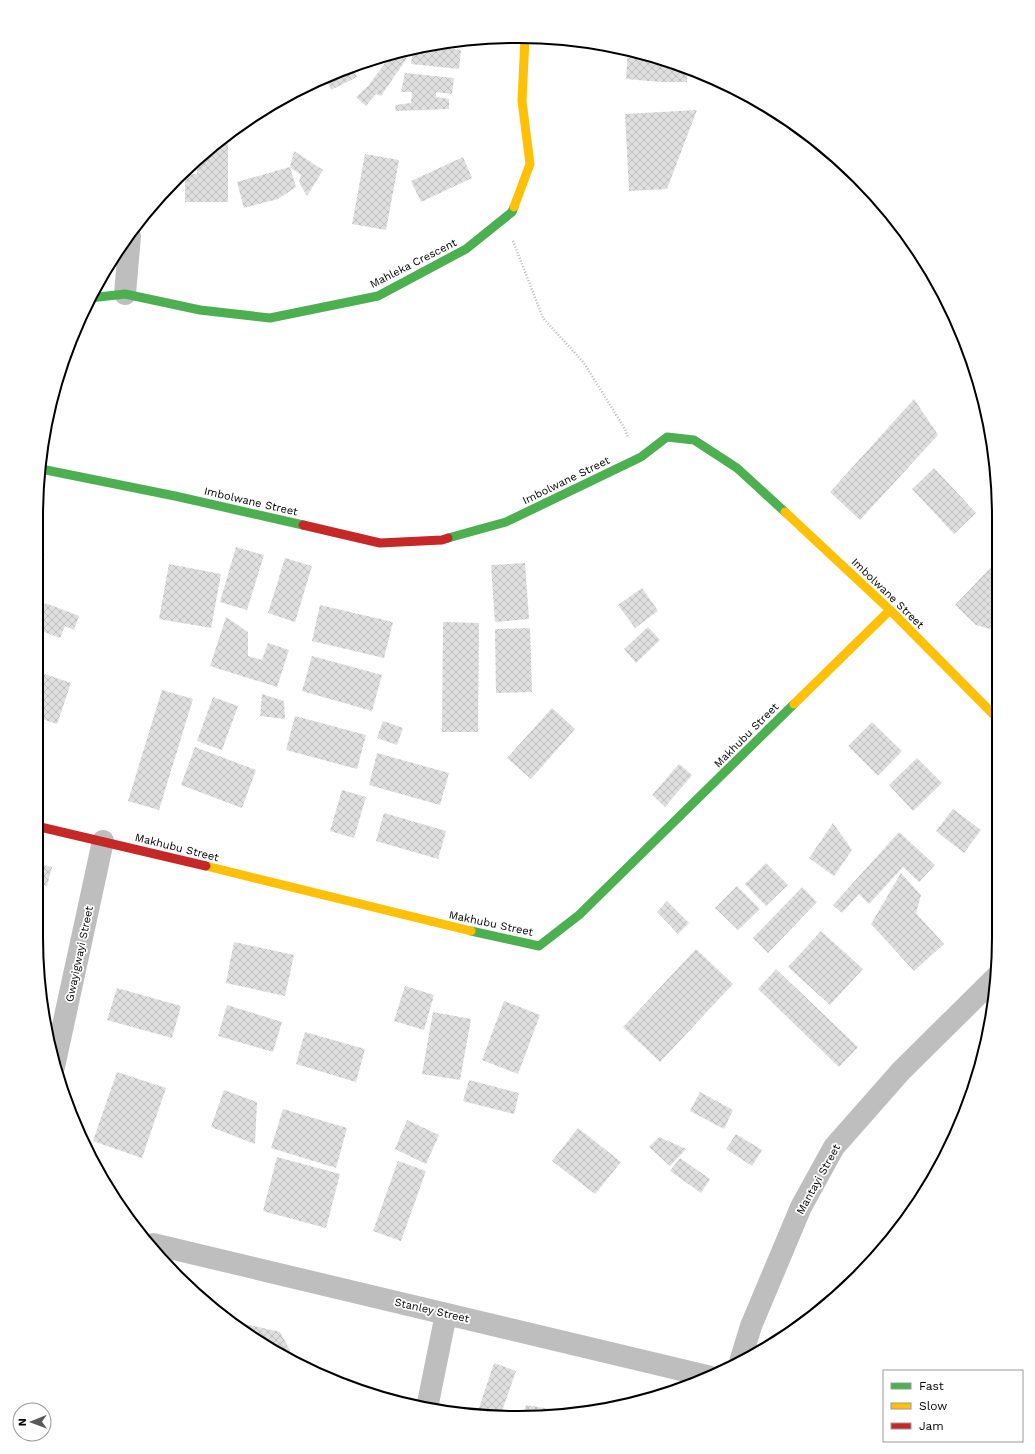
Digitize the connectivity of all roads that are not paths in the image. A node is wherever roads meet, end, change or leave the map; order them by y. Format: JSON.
{"nodes":[{"id":1,"x":525,"y":43,"type":"edge"},
{"id":2,"x":129,"y":245,"type":"edge"},
{"id":3,"x":125,"y":294,"type":"junction"},
{"id":4,"x":98,"y":297,"type":"edge"},
{"id":5,"x":46,"y":470,"type":"edge"},
{"id":6,"x":890,"y":610,"type":"junction"},
{"id":7,"x":992,"y":713,"type":"edge"},
{"id":8,"x":43,"y":828,"type":"edge"},
{"id":9,"x":103,"y":841,"type":"junction"},
{"id":10,"x":989,"y":983,"type":"edge"},
{"id":11,"x":57,"y":1052,"type":"edge"},
{"id":12,"x":158,"y":1245,"type":"edge"},
{"id":13,"x":446,"y":1314,"type":"junction"},
{"id":14,"x":742,"y":1354,"type":"edge"},
{"id":15,"x":700,"y":1374,"type":"edge"},
{"id":16,"x":428,"y":1403,"type":"edge"}],
"edges":[{"from":1,"to":3,"type":"street","name":"Mahleka Crescent"},
{"from":2,"to":3,"type":"street"},
{"from":3,"to":4,"type":"street","name":"Mahleka Crescent"},
{"from":5,"to":6,"type":"street","name":"Imbolwane Street"},
{"from":6,"to":7,"type":"street","name":"Imbolwane Street"},
{"from":6,"to":9,"type":"street","name":"Makhubu Street"},
{"from":8,"to":9,"type":"street","name":"Makhubu Street"},
{"from":9,"to":11,"type":"street","name":"Gwayigwayi Street"},
{"from":10,"to":14,"type":"street","name":"Mantayi Street"},
{"from":12,"to":13,"type":"street","name":"Stanley Street"},
{"from":13,"to":15,"type":"street","name":"Stanley Street"},
{"from":13,"to":16,"type":"street"}]}
